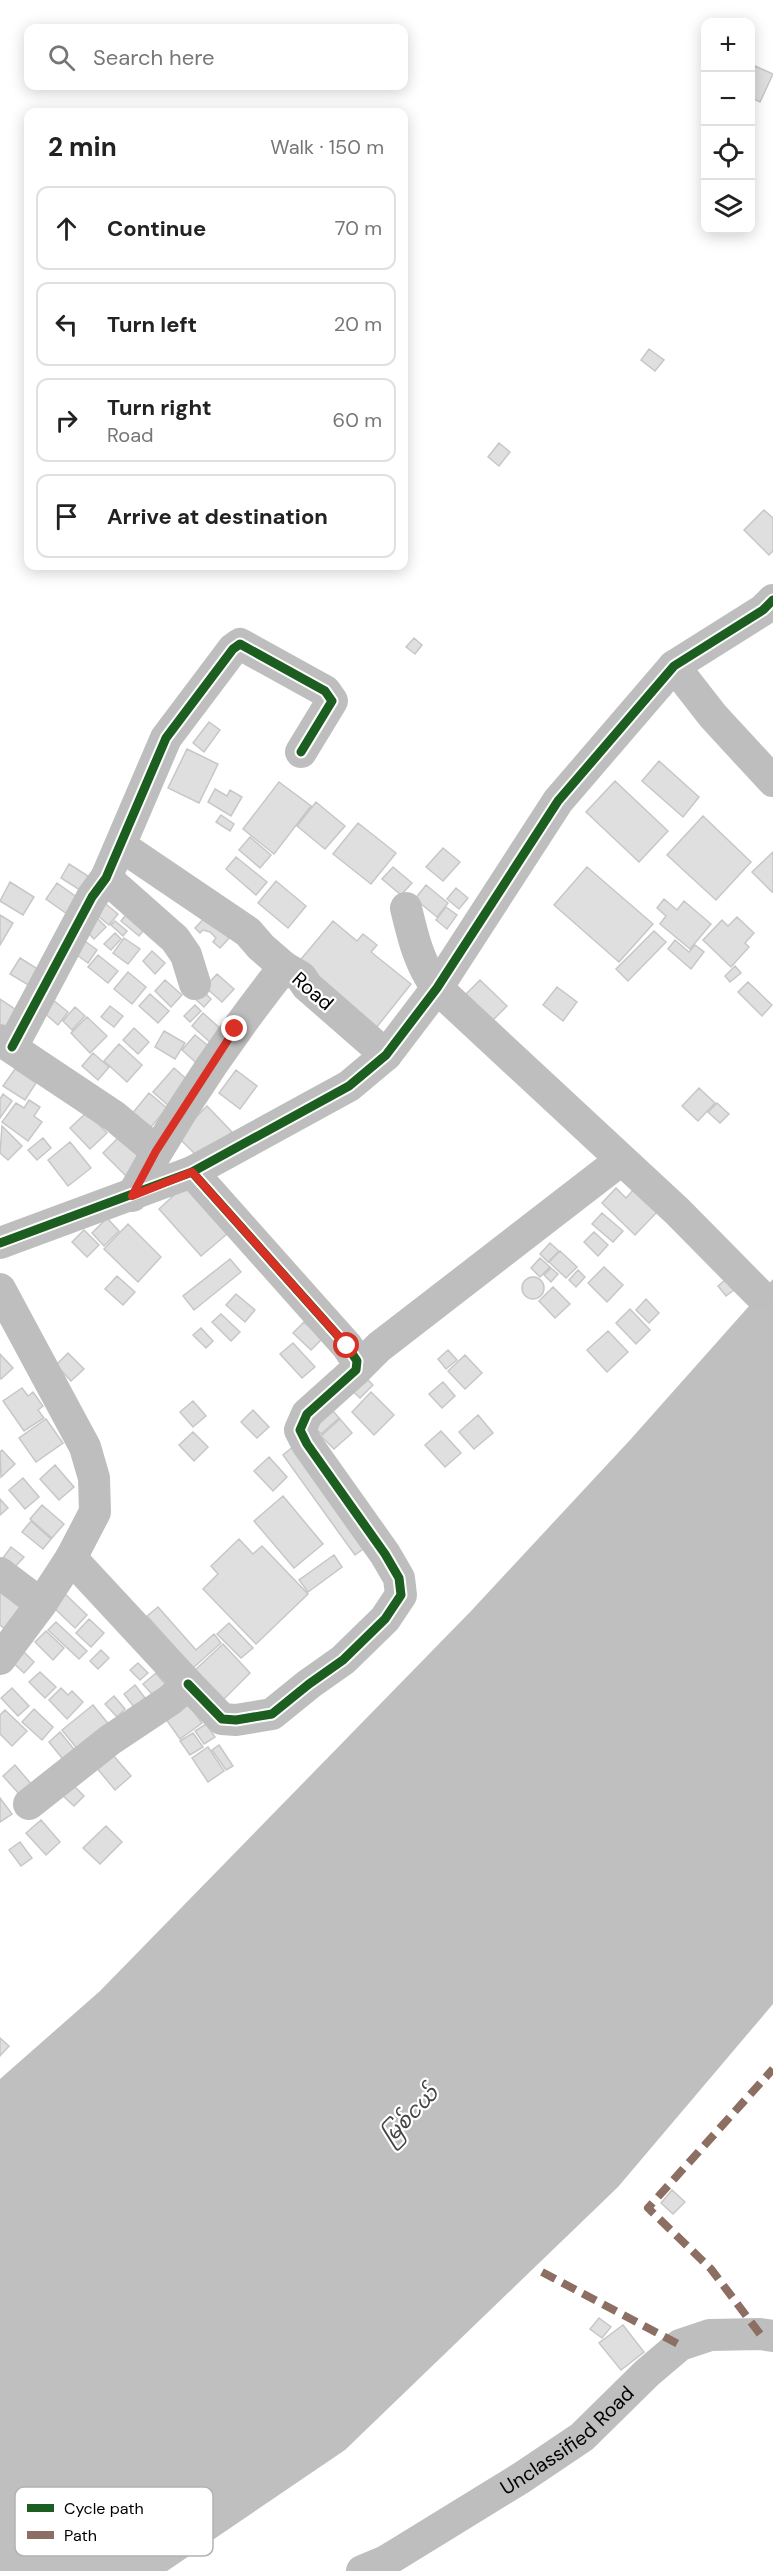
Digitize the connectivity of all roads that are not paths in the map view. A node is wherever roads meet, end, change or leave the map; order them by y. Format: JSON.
{"nodes":[{"id":1,"x":773,"y":600,"type":"edge"},
{"id":2,"x":674,"y":666,"type":"junction"},
{"id":3,"x":301,"y":752,"type":"dead end"},
{"id":4,"x":773,"y":781,"type":"edge"},
{"id":5,"x":121,"y":846,"type":"junction"},
{"id":6,"x":106,"y":878,"type":"junction"},
{"id":7,"x":406,"y":908,"type":"dead end"},
{"id":8,"x":284,"y":967,"type":"junction"},
{"id":9,"x":195,"y":984,"type":"dead end"},
{"id":10,"x":437,"y":988,"type":"junction"},
{"id":11,"x":6,"y":1044,"type":"edge"},
{"id":12,"x":386,"y":1055,"type":"junction"},
{"id":13,"x":156,"y":1151,"type":"junction"},
{"id":14,"x":621,"y":1160,"type":"junction"},
{"id":15,"x":192,"y":1172,"type":"junction"},
{"id":16,"x":132,"y":1196,"type":"junction"},
{"id":17,"x":2,"y":1234,"type":"edge"},
{"id":18,"x":0,"y":1289,"type":"edge"},
{"id":19,"x":758,"y":1293,"type":"dead end"},
{"id":20,"x":356,"y":1370,"type":"junction"},
{"id":21,"x":71,"y":1558,"type":"junction"},
{"id":22,"x":0,"y":1573,"type":"edge"},
{"id":23,"x":41,"y":1604,"type":"junction"},
{"id":24,"x":0,"y":1659,"type":"edge"},
{"id":25,"x":188,"y":1684,"type":"junction"},
{"id":26,"x":29,"y":1804,"type":"dead end"},
{"id":27,"x":773,"y":2336,"type":"edge"},
{"id":28,"x":362,"y":2571,"type":"edge"}],
"edges":[{"from":1,"to":2,"type":"street"},
{"from":2,"to":4,"type":"street"},
{"from":2,"to":10,"type":"street"},
{"from":3,"to":5,"type":"street"},
{"from":5,"to":6,"type":"street"},
{"from":5,"to":8,"type":"street"},
{"from":6,"to":9,"type":"street"},
{"from":6,"to":11,"type":"street"},
{"from":7,"to":10,"type":"street"},
{"from":8,"to":12,"type":"street","name":"Road"},
{"from":8,"to":13,"type":"street","name":"Road"},
{"from":10,"to":12,"type":"street"},
{"from":10,"to":14,"type":"street"},
{"from":11,"to":13,"type":"street"},
{"from":12,"to":15,"type":"street"},
{"from":13,"to":16,"type":"street","name":"Road"},
{"from":14,"to":19,"type":"street"},
{"from":14,"to":20,"type":"street"},
{"from":15,"to":16,"type":"street"},
{"from":15,"to":20,"type":"street"},
{"from":16,"to":17,"type":"street"},
{"from":18,"to":21,"type":"street"},
{"from":20,"to":25,"type":"street"},
{"from":21,"to":23,"type":"street"},
{"from":21,"to":25,"type":"street"},
{"from":22,"to":23,"type":"street"},
{"from":23,"to":24,"type":"street"},
{"from":25,"to":26,"type":"street"},
{"from":27,"to":28,"type":"street","name":"Unclassified Road"}]}
